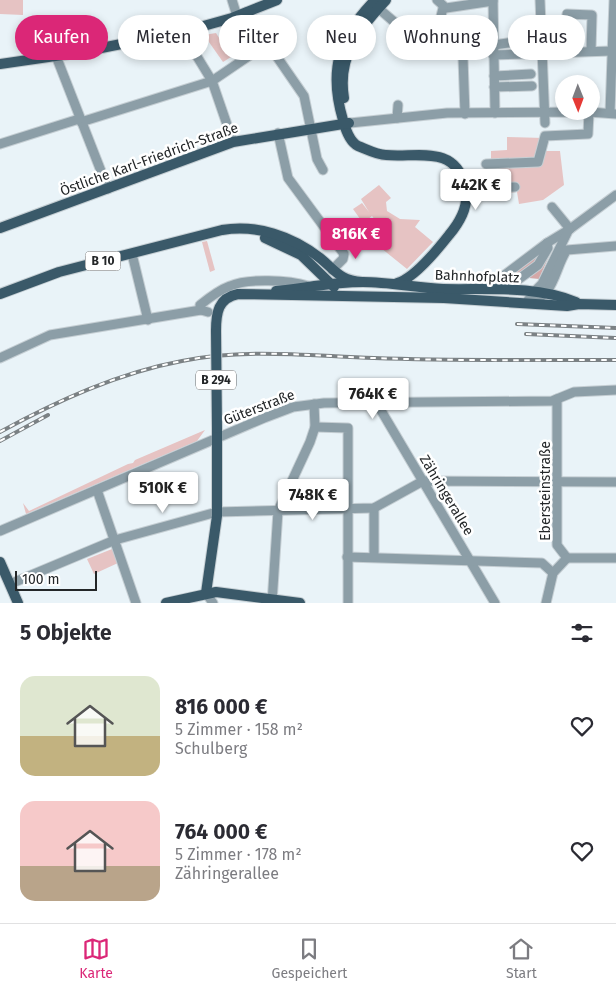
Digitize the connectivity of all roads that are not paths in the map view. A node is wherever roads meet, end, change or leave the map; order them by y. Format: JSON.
{"nodes":[{"id":1,"x":232,"y":0,"type":"edge"},
{"id":2,"x":277,"y":0,"type":"edge"},
{"id":3,"x":386,"y":0,"type":"edge"},
{"id":4,"x":493,"y":0,"type":"edge"},
{"id":5,"x":540,"y":0,"type":"edge"},
{"id":6,"x":614,"y":0,"type":"edge"},
{"id":7,"x":373,"y":4,"type":"edge"},
{"id":8,"x":440,"y":4,"type":"edge"},
{"id":9,"x":242,"y":14,"type":"junction"},
{"id":10,"x":386,"y":15,"type":"edge"},
{"id":11,"x":493,"y":15,"type":"edge"},
{"id":12,"x":540,"y":15,"type":"edge"},
{"id":13,"x":567,"y":15,"type":"edge"},
{"id":14,"x":209,"y":24,"type":"edge"},
{"id":15,"x":585,"y":51,"type":"edge"},
{"id":16,"x":591,"y":51,"type":"junction"},
{"id":17,"x":611,"y":51,"type":"junction"},
{"id":18,"x":28,"y":60,"type":"edge"},
{"id":19,"x":58,"y":60,"type":"edge"},
{"id":20,"x":199,"y":60,"type":"edge"},
{"id":21,"x":243,"y":60,"type":"edge"},
{"id":22,"x":280,"y":60,"type":"edge"},
{"id":23,"x":461,"y":60,"type":"edge"},
{"id":24,"x":494,"y":60,"type":"edge"},
{"id":25,"x":541,"y":60,"type":"edge"},
{"id":26,"x":0,"y":64,"type":"edge"},
{"id":27,"x":613,"y":67,"type":"edge"},
{"id":28,"x":538,"y":74,"type":"junction"},
{"id":29,"x":494,"y":76,"type":"junction"},
{"id":30,"x":212,"y":81,"type":"junction"},
{"id":31,"x":539,"y":85,"type":"junction"},
{"id":32,"x":494,"y":87,"type":"junction"},
{"id":33,"x":398,"y":105,"type":"dead end"},
{"id":34,"x":544,"y":112,"type":"junction"},
{"id":35,"x":555,"y":112,"type":"edge"},
{"id":36,"x":600,"y":112,"type":"edge"},
{"id":37,"x":498,"y":113,"type":"junction"},
{"id":38,"x":613,"y":113,"type":"edge"},
{"id":39,"x":465,"y":114,"type":"junction"},
{"id":40,"x":397,"y":118,"type":"junction"},
{"id":41,"x":80,"y":120,"type":"junction"},
{"id":42,"x":589,"y":120,"type":"edge"},
{"id":43,"x":347,"y":123,"type":"junction"},
{"id":44,"x":545,"y":123,"type":"dead end"},
{"id":45,"x":311,"y":128,"type":"junction"},
{"id":46,"x":278,"y":133,"type":"junction"},
{"id":47,"x":234,"y":142,"type":"junction"},
{"id":48,"x":0,"y":144,"type":"edge"},
{"id":49,"x":486,"y":164,"type":"dead end"},
{"id":50,"x":323,"y":170,"type":"dead end"},
{"id":51,"x":515,"y":187,"type":"dead end"},
{"id":52,"x":108,"y":189,"type":"junction"},
{"id":53,"x":466,"y":192,"type":"junction"},
{"id":54,"x":616,"y":195,"type":"edge"},
{"id":55,"x":552,"y":207,"type":"dead end"},
{"id":56,"x":16,"y":221,"type":"junction"},
{"id":57,"x":0,"y":223,"type":"edge"},
{"id":58,"x":0,"y":228,"type":"edge"},
{"id":59,"x":570,"y":229,"type":"junction"},
{"id":60,"x":213,"y":234,"type":"junction"},
{"id":61,"x":546,"y":243,"type":"junction"},
{"id":62,"x":616,"y":246,"type":"edge"},
{"id":63,"x":132,"y":254,"type":"junction"},
{"id":64,"x":424,"y":263,"type":"junction"},
{"id":65,"x":318,"y":270,"type":"junction"},
{"id":66,"x":332,"y":270,"type":"junction"},
{"id":67,"x":362,"y":282,"type":"junction"},
{"id":68,"x":396,"y":283,"type":"junction"},
{"id":69,"x":331,"y":284,"type":"junction"},
{"id":70,"x":512,"y":284,"type":"dead end"},
{"id":71,"x":313,"y":285,"type":"junction"},
{"id":72,"x":408,"y":286,"type":"junction"},
{"id":73,"x":486,"y":289,"type":"junction"},
{"id":74,"x":540,"y":290,"type":"junction"},
{"id":75,"x":0,"y":294,"type":"edge"},
{"id":76,"x":265,"y":294,"type":"junction"},
{"id":77,"x":311,"y":296,"type":"junction"},
{"id":78,"x":346,"y":296,"type":"junction"},
{"id":79,"x":396,"y":297,"type":"junction"},
{"id":80,"x":516,"y":302,"type":"junction"},
{"id":81,"x":579,"y":304,"type":"junction"},
{"id":82,"x":616,"y":306,"type":"edge"},
{"id":83,"x":148,"y":320,"type":"junction"},
{"id":84,"x":0,"y":358,"type":"edge"},
{"id":85,"x":616,"y":390,"type":"edge"},
{"id":86,"x":557,"y":400,"type":"junction"},
{"id":87,"x":376,"y":402,"type":"junction"},
{"id":88,"x":314,"y":404,"type":"junction"},
{"id":89,"x":315,"y":427,"type":"junction"},
{"id":90,"x":217,"y":433,"type":"junction"},
{"id":91,"x":423,"y":481,"type":"junction"},
{"id":92,"x":558,"y":481,"type":"junction"},
{"id":93,"x":616,"y":482,"type":"edge"},
{"id":94,"x":97,"y":490,"type":"junction"},
{"id":95,"x":374,"y":508,"type":"junction"},
{"id":96,"x":347,"y":509,"type":"junction"},
{"id":97,"x":278,"y":511,"type":"junction"},
{"id":98,"x":217,"y":512,"type":"junction"},
{"id":99,"x":17,"y":522,"type":"junction"},
{"id":100,"x":0,"y":526,"type":"edge"},
{"id":101,"x":0,"y":531,"type":"edge"},
{"id":102,"x":115,"y":540,"type":"junction"},
{"id":103,"x":347,"y":557,"type":"junction"},
{"id":104,"x":374,"y":557,"type":"junction"},
{"id":105,"x":568,"y":558,"type":"junction"},
{"id":106,"x":616,"y":558,"type":"edge"},
{"id":107,"x":0,"y":562,"type":"edge"},
{"id":108,"x":470,"y":562,"type":"junction"},
{"id":109,"x":209,"y":568,"type":"junction"},
{"id":110,"x":553,"y":574,"type":"junction"},
{"id":111,"x":10,"y":584,"type":"junction"},
{"id":112,"x":206,"y":593,"type":"junction"},
{"id":113,"x":240,"y":594,"type":"junction"},
{"id":114,"x":272,"y":601,"type":"edge"},
{"id":115,"x":172,"y":602,"type":"edge"},
{"id":116,"x":18,"y":603,"type":"edge"},
{"id":117,"x":136,"y":603,"type":"edge"},
{"id":118,"x":213,"y":603,"type":"edge"},
{"id":119,"x":300,"y":603,"type":"edge"},
{"id":120,"x":348,"y":603,"type":"edge"},
{"id":121,"x":495,"y":603,"type":"edge"},
{"id":122,"x":546,"y":603,"type":"edge"}],
"edges":[{"from":1,"to":9,"type":"street"},
{"from":2,"to":9,"type":"main road"},
{"from":3,"to":7,"type":"main road"},
{"from":4,"to":8,"type":"street"},
{"from":4,"to":11,"type":"street"},
{"from":5,"to":12,"type":"street"},
{"from":6,"to":17,"type":"street"},
{"from":7,"to":10,"type":"street"},
{"from":7,"to":43,"type":"main road"},
{"from":9,"to":14,"type":"main road"},
{"from":13,"to":16,"type":"street"},
{"from":15,"to":16,"type":"street"},
{"from":16,"to":17,"type":"street"},
{"from":17,"to":27,"type":"street"},
{"from":18,"to":26,"type":"main road"},
{"from":19,"to":41,"type":"street"},
{"from":20,"to":30,"type":"street"},
{"from":21,"to":30,"type":"street"},
{"from":22,"to":45,"type":"street"},
{"from":23,"to":39,"type":"street"},
{"from":24,"to":29,"type":"street"},
{"from":25,"to":28,"type":"street"},
{"from":27,"to":38,"type":"street"},
{"from":28,"to":29,"type":"street"},
{"from":28,"to":31,"type":"street"},
{"from":29,"to":32,"type":"street"},
{"from":30,"to":41,"type":"street"},
{"from":30,"to":47,"type":"street"},
{"from":31,"to":32,"type":"street"},
{"from":31,"to":34,"type":"street"},
{"from":32,"to":37,"type":"street"},
{"from":33,"to":40,"type":"street"},
{"from":34,"to":35,"type":"street","name":"Östliche Karl-Friedrich-Straße"},
{"from":34,"to":37,"type":"street","name":"Östliche Karl-Friedrich-Straße"},
{"from":34,"to":44,"type":"street"},
{"from":36,"to":38,"type":"street","name":"Östliche Karl-Friedrich-Straße"},
{"from":37,"to":39,"type":"street","name":"Östliche Karl-Friedrich-Straße"},
{"from":39,"to":40,"type":"street","name":"Östliche Karl-Friedrich-Straße"},
{"from":40,"to":43,"type":"street","name":"Östliche Karl-Friedrich-Straße"},
{"from":41,"to":48,"type":"street"},
{"from":41,"to":52,"type":"street"},
{"from":42,"to":49,"type":"street"},
{"from":43,"to":45,"type":"main road","name":"Östliche Karl-Friedrich-Straße"},
{"from":43,"to":53,"type":"main road"},
{"from":45,"to":46,"type":"main road","name":"Östliche Karl-Friedrich-Straße"},
{"from":45,"to":50,"type":"street"},
{"from":46,"to":47,"type":"main road","name":"Östliche Karl-Friedrich-Straße"},
{"from":46,"to":66,"type":"street"},
{"from":47,"to":52,"type":"main road","name":"Östliche Karl-Friedrich-Straße"},
{"from":51,"to":53,"type":"street"},
{"from":52,"to":56,"type":"main road","name":"Östliche Karl-Friedrich-Straße"},
{"from":53,"to":64,"type":"main road"},
{"from":54,"to":59,"type":"street"},
{"from":55,"to":59,"type":"street"},
{"from":56,"to":57,"type":"main road","name":"Östliche Karl-Friedrich-Straße"},
{"from":56,"to":58,"type":"main road","name":"Östliche Karl-Friedrich-Straße"},
{"from":59,"to":61,"type":"street"},
{"from":59,"to":74,"type":"street"},
{"from":60,"to":63,"type":"main road","number":"B 10"},
{"from":60,"to":65,"type":"main road","number":"B 10"},
{"from":60,"to":66,"type":"main road","number":"B 10"},
{"from":61,"to":70,"type":"street"},
{"from":61,"to":73,"type":"street"},
{"from":62,"to":74,"type":"street"},
{"from":63,"to":75,"type":"main road","number":"B 10"},
{"from":63,"to":83,"type":"street"},
{"from":64,"to":68,"type":"main road"},
{"from":64,"to":72,"type":"main road"},
{"from":65,"to":69,"type":"main road","number":"B 10"},
{"from":65,"to":71,"type":"main road"},
{"from":66,"to":67,"type":"main road","number":"B 10"},
{"from":67,"to":68,"type":"main road","name":"Bahnhofplatz","number":"B 10"},
{"from":67,"to":69,"type":"main road","name":"Bahnhofplatz","number":"B 294"},
{"from":68,"to":72,"type":"main road","name":"Bahnhofplatz","number":"B 10"},
{"from":69,"to":71,"type":"main road","number":"B 294"},
{"from":69,"to":78,"type":"main road","number":"B 10"},
{"from":71,"to":76,"type":"main road","number":"B 294"},
{"from":71,"to":77,"type":"main road"},
{"from":71,"to":83,"type":"street"},
{"from":72,"to":73,"type":"main road","name":"Bahnhofplatz","number":"B 10"},
{"from":72,"to":79,"type":"main road"},
{"from":73,"to":74,"type":"main road","name":"Bahnhofplatz","number":"B 10"},
{"from":74,"to":80,"type":"street"},
{"from":74,"to":81,"type":"main road","number":"B 10"},
{"from":76,"to":77,"type":"main road","number":"B 294"},
{"from":76,"to":90,"type":"main road","number":"B 294","bridge":true},
{"from":77,"to":78,"type":"main road","number":"B 294"},
{"from":78,"to":79,"type":"main road","name":"Bahnhofplatz","number":"B 10"},
{"from":79,"to":80,"type":"main road","name":"Bahnhofplatz","number":"B 10"},
{"from":80,"to":81,"type":"main road","number":"B 10"},
{"from":81,"to":82,"type":"main road","number":"B 10"},
{"from":83,"to":84,"type":"street"},
{"from":85,"to":86,"type":"street","name":"Güterstraße"},
{"from":86,"to":87,"type":"street","name":"Güterstraße"},
{"from":86,"to":92,"type":"street","name":"Ebersteinstraße"},
{"from":87,"to":88,"type":"street","name":"Güterstraße"},
{"from":87,"to":91,"type":"street","name":"Zähringerallee"},
{"from":88,"to":89,"type":"street"},
{"from":88,"to":90,"type":"street","name":"Güterstraße"},
{"from":89,"to":96,"type":"street"},
{"from":89,"to":97,"type":"street"},
{"from":90,"to":94,"type":"street","name":"Güterstraße"},
{"from":90,"to":98,"type":"main road","number":"B 294"},
{"from":91,"to":92,"type":"street"},
{"from":91,"to":95,"type":"street"},
{"from":91,"to":108,"type":"street","name":"Zähringerallee"},
{"from":92,"to":93,"type":"street"},
{"from":92,"to":105,"type":"street","name":"Ebersteinstraße"},
{"from":94,"to":99,"type":"street","name":"Güterstraße"},
{"from":94,"to":102,"type":"street"},
{"from":95,"to":96,"type":"street"},
{"from":95,"to":104,"type":"street"},
{"from":96,"to":97,"type":"street"},
{"from":96,"to":103,"type":"street"},
{"from":97,"to":98,"type":"street"},
{"from":97,"to":114,"type":"street"},
{"from":98,"to":102,"type":"street"},
{"from":98,"to":109,"type":"main road","number":"B 294"},
{"from":99,"to":100,"type":"street","name":"Güterstraße"},
{"from":99,"to":101,"type":"street","name":"Güterstraße"},
{"from":102,"to":111,"type":"street"},
{"from":102,"to":117,"type":"street"},
{"from":103,"to":104,"type":"street"},
{"from":103,"to":120,"type":"street"},
{"from":104,"to":108,"type":"street"},
{"from":105,"to":106,"type":"street"},
{"from":105,"to":110,"type":"street"},
{"from":107,"to":111,"type":"main road"},
{"from":108,"to":110,"type":"street"},
{"from":108,"to":121,"type":"street","name":"Zähringerallee"},
{"from":109,"to":112,"type":"main road","number":"B 294"},
{"from":109,"to":113,"type":"main road"},
{"from":110,"to":122,"type":"street"},
{"from":111,"to":116,"type":"main road"},
{"from":112,"to":113,"type":"main road"},
{"from":112,"to":115,"type":"main road"},
{"from":112,"to":118,"type":"street"},
{"from":113,"to":114,"type":"main road"},
{"from":114,"to":119,"type":"main road"}]}
